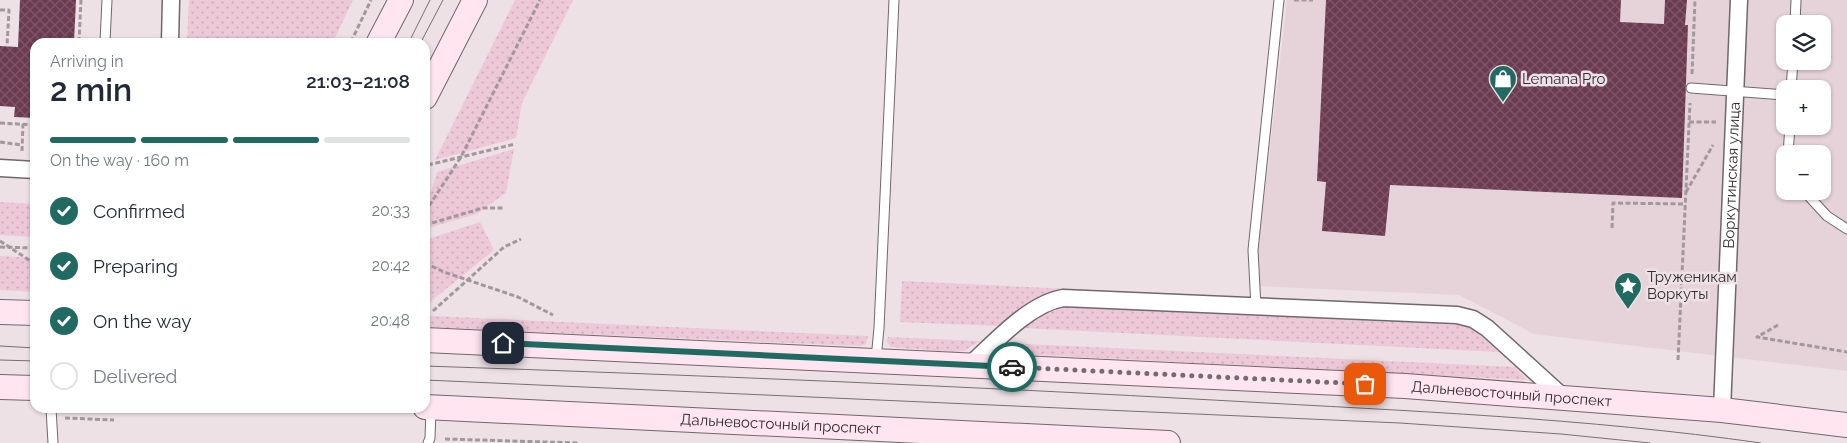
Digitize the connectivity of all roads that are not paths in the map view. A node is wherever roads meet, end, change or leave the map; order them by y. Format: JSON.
{"nodes":[{"id":1,"x":107,"y":0,"type":"edge"},
{"id":2,"x":171,"y":0,"type":"edge"},
{"id":3,"x":401,"y":0,"type":"edge"},
{"id":4,"x":476,"y":0,"type":"edge"},
{"id":5,"x":894,"y":0,"type":"edge"},
{"id":6,"x":1279,"y":0,"type":"edge"},
{"id":7,"x":1740,"y":0,"type":"edge"},
{"id":8,"x":1796,"y":0,"type":"edge"},
{"id":9,"x":1795,"y":15,"type":"edge"},
{"id":10,"x":105,"y":38,"type":"edge"},
{"id":11,"x":170,"y":38,"type":"edge"},
{"id":12,"x":381,"y":38,"type":"edge"},
{"id":13,"x":430,"y":87,"type":"edge"},
{"id":14,"x":1691,"y":88,"type":"dead end"},
{"id":15,"x":1735,"y":91,"type":"junction"},
{"id":16,"x":1776,"y":94,"type":"edge"},
{"id":17,"x":0,"y":168,"type":"edge"},
{"id":18,"x":30,"y":170,"type":"edge"},
{"id":19,"x":1813,"y":200,"type":"edge"},
{"id":20,"x":1847,"y":229,"type":"edge"},
{"id":21,"x":1256,"y":307,"type":"junction"},
{"id":22,"x":0,"y":312,"type":"edge"},
{"id":23,"x":30,"y":313,"type":"edge"},
{"id":24,"x":430,"y":340,"type":"edge"},
{"id":25,"x":876,"y":361,"type":"junction"},
{"id":26,"x":970,"y":365,"type":"junction"},
{"id":27,"x":0,"y":386,"type":"edge"},
{"id":28,"x":30,"y":388,"type":"edge"},
{"id":29,"x":1563,"y":397,"type":"junction"},
{"id":30,"x":430,"y":407,"type":"edge"},
{"id":31,"x":1722,"y":410,"type":"junction"},
{"id":32,"x":52,"y":413,"type":"edge"},
{"id":33,"x":428,"y":413,"type":"edge"},
{"id":34,"x":1847,"y":425,"type":"edge"},
{"id":35,"x":429,"y":440,"type":"edge"},
{"id":36,"x":53,"y":443,"type":"edge"},
{"id":37,"x":1168,"y":443,"type":"edge"}],
"edges":[{"from":1,"to":10,"type":"lane"},
{"from":2,"to":11,"type":"street"},
{"from":3,"to":12,"type":"main road"},
{"from":4,"to":13,"type":"main road"},
{"from":5,"to":25,"type":"lane"},
{"from":6,"to":21,"type":"lane"},
{"from":7,"to":15,"type":"street","name":"Воркутинская улица"},
{"from":8,"to":9,"type":"lane"},
{"from":14,"to":15,"type":"lane"},
{"from":15,"to":16,"type":"lane"},
{"from":15,"to":31,"type":"street","name":"Воркутинская улица"},
{"from":17,"to":18,"type":"street"},
{"from":19,"to":20,"type":"lane"},
{"from":21,"to":26,"type":"street"},
{"from":21,"to":29,"type":"street"},
{"from":22,"to":23,"type":"main road"},
{"from":24,"to":25,"type":"main road","name":"Дальневосточный проспект"},
{"from":25,"to":26,"type":"main road","name":"Дальневосточный проспект"},
{"from":26,"to":29,"type":"main road","name":"Дальневосточный проспект"},
{"from":27,"to":28,"type":"main road"},
{"from":29,"to":31,"type":"main road","name":"Дальневосточный проспект"},
{"from":30,"to":37,"type":"main road","name":"Дальневосточный проспект"},
{"from":31,"to":34,"type":"main road","name":"Дальневосточный проспект"},
{"from":32,"to":36,"type":"lane"},
{"from":33,"to":35,"type":"lane"}]}
